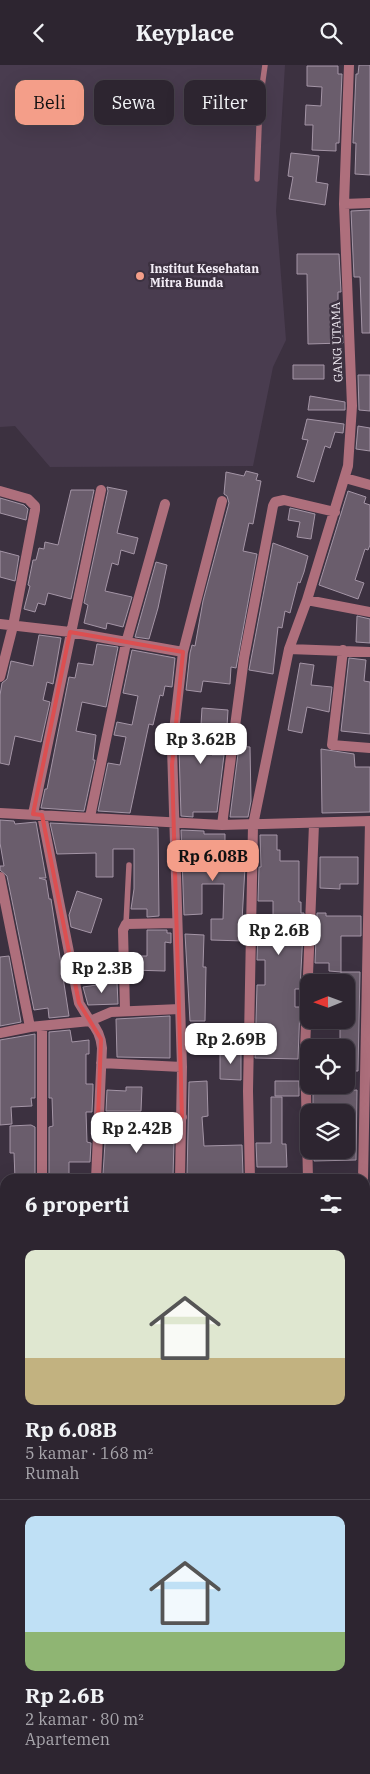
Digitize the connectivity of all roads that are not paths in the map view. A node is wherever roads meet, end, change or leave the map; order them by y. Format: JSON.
{"nodes":[{"id":1,"x":265,"y":65,"type":"edge"},
{"id":2,"x":350,"y":65,"type":"edge"},
{"id":3,"x":257,"y":179,"type":"dead end"},
{"id":4,"x":370,"y":203,"type":"edge"},
{"id":5,"x":344,"y":204,"type":"junction"},
{"id":6,"x":345,"y":478,"type":"junction"},
{"id":7,"x":370,"y":485,"type":"edge"},
{"id":8,"x":101,"y":490,"type":"dead end"},
{"id":9,"x":0,"y":491,"type":"edge"},
{"id":10,"x":222,"y":501,"type":"dead end"},
{"id":11,"x":165,"y":504,"type":"dead end"},
{"id":12,"x":334,"y":512,"type":"junction"},
{"id":13,"x":307,"y":600,"type":"junction"},
{"id":14,"x":370,"y":612,"type":"edge"},
{"id":15,"x":0,"y":624,"type":"edge"},
{"id":16,"x":13,"y":626,"type":"junction"},
{"id":17,"x":70,"y":632,"type":"junction"},
{"id":18,"x":126,"y":643,"type":"junction"},
{"id":19,"x":289,"y":649,"type":"junction"},
{"id":20,"x":343,"y":650,"type":"junction"},
{"id":21,"x":370,"y":651,"type":"edge"},
{"id":22,"x":183,"y":652,"type":"junction"},
{"id":23,"x":0,"y":677,"type":"edge"},
{"id":24,"x":370,"y":748,"type":"edge"},
{"id":25,"x":0,"y":813,"type":"edge"},
{"id":26,"x":37,"y":815,"type":"junction"},
{"id":27,"x":90,"y":817,"type":"junction"},
{"id":28,"x":370,"y":821,"type":"edge"},
{"id":29,"x":173,"y":823,"type":"junction"},
{"id":30,"x":314,"y":824,"type":"junction"},
{"id":31,"x":222,"y":825,"type":"junction"},
{"id":32,"x":253,"y":825,"type":"junction"},
{"id":33,"x":128,"y":865,"type":"dead end"},
{"id":34,"x":0,"y":877,"type":"edge"},
{"id":35,"x":176,"y":923,"type":"junction"},
{"id":36,"x":126,"y":924,"type":"junction"},
{"id":37,"x":180,"y":1009,"type":"junction"},
{"id":38,"x":125,"y":1010,"type":"junction"},
{"id":39,"x":90,"y":1021,"type":"junction"},
{"id":40,"x":42,"y":1026,"type":"junction"},
{"id":41,"x":30,"y":1027,"type":"junction"},
{"id":42,"x":0,"y":1033,"type":"edge"},
{"id":43,"x":101,"y":1063,"type":"junction"},
{"id":44,"x":182,"y":1067,"type":"junction"},
{"id":45,"x":182,"y":1117,"type":"junction"},
{"id":46,"x":98,"y":1118,"type":"junction"},
{"id":47,"x":42,"y":1174,"type":"edge"},
{"id":48,"x":96,"y":1174,"type":"edge"},
{"id":49,"x":180,"y":1174,"type":"edge"},
{"id":50,"x":250,"y":1174,"type":"edge"},
{"id":51,"x":308,"y":1174,"type":"edge"},
{"id":52,"x":363,"y":1174,"type":"edge"}],
"edges":[{"from":1,"to":3,"type":"lane"},
{"from":2,"to":5,"type":"street","name":"GANG UTAMA"},
{"from":4,"to":5,"type":"street"},
{"from":5,"to":6,"type":"street","name":"GANG UTAMA"},
{"from":6,"to":7,"type":"street"},
{"from":6,"to":12,"type":"street","name":"GANG UTAMA"},
{"from":8,"to":17,"type":"street"},
{"from":9,"to":16,"type":"street"},
{"from":10,"to":22,"type":"street"},
{"from":11,"to":18,"type":"street"},
{"from":12,"to":13,"type":"street","name":"GANG UTAMA"},
{"from":12,"to":31,"type":"street"},
{"from":13,"to":14,"type":"street"},
{"from":13,"to":19,"type":"street","name":"GANG UTAMA"},
{"from":15,"to":16,"type":"street"},
{"from":16,"to":17,"type":"street"},
{"from":16,"to":23,"type":"street"},
{"from":17,"to":18,"type":"street"},
{"from":17,"to":26,"type":"street"},
{"from":18,"to":22,"type":"street"},
{"from":18,"to":27,"type":"street"},
{"from":19,"to":20,"type":"street"},
{"from":19,"to":32,"type":"street","name":"GANG UTAMA"},
{"from":20,"to":21,"type":"street"},
{"from":20,"to":24,"type":"street"},
{"from":22,"to":29,"type":"street"},
{"from":25,"to":26,"type":"street"},
{"from":26,"to":27,"type":"street"},
{"from":26,"to":39,"type":"street"},
{"from":27,"to":29,"type":"street"},
{"from":28,"to":30,"type":"street"},
{"from":28,"to":52,"type":"street"},
{"from":29,"to":31,"type":"street"},
{"from":29,"to":35,"type":"street"},
{"from":30,"to":32,"type":"street"},
{"from":30,"to":51,"type":"street"},
{"from":31,"to":32,"type":"street"},
{"from":32,"to":50,"type":"street","name":"GANG UTAMA"},
{"from":33,"to":36,"type":"lane"},
{"from":34,"to":41,"type":"street"},
{"from":35,"to":36,"type":"street"},
{"from":35,"to":37,"type":"street"},
{"from":36,"to":38,"type":"street"},
{"from":37,"to":38,"type":"street"},
{"from":37,"to":44,"type":"street"},
{"from":38,"to":39,"type":"street"},
{"from":39,"to":40,"type":"street"},
{"from":39,"to":43,"type":"street"},
{"from":40,"to":41,"type":"street"},
{"from":40,"to":47,"type":"street"},
{"from":41,"to":42,"type":"street"},
{"from":43,"to":44,"type":"street"},
{"from":43,"to":46,"type":"street"},
{"from":44,"to":45,"type":"street"},
{"from":45,"to":46,"type":"street"},
{"from":45,"to":49,"type":"street"},
{"from":46,"to":48,"type":"street"}]}
